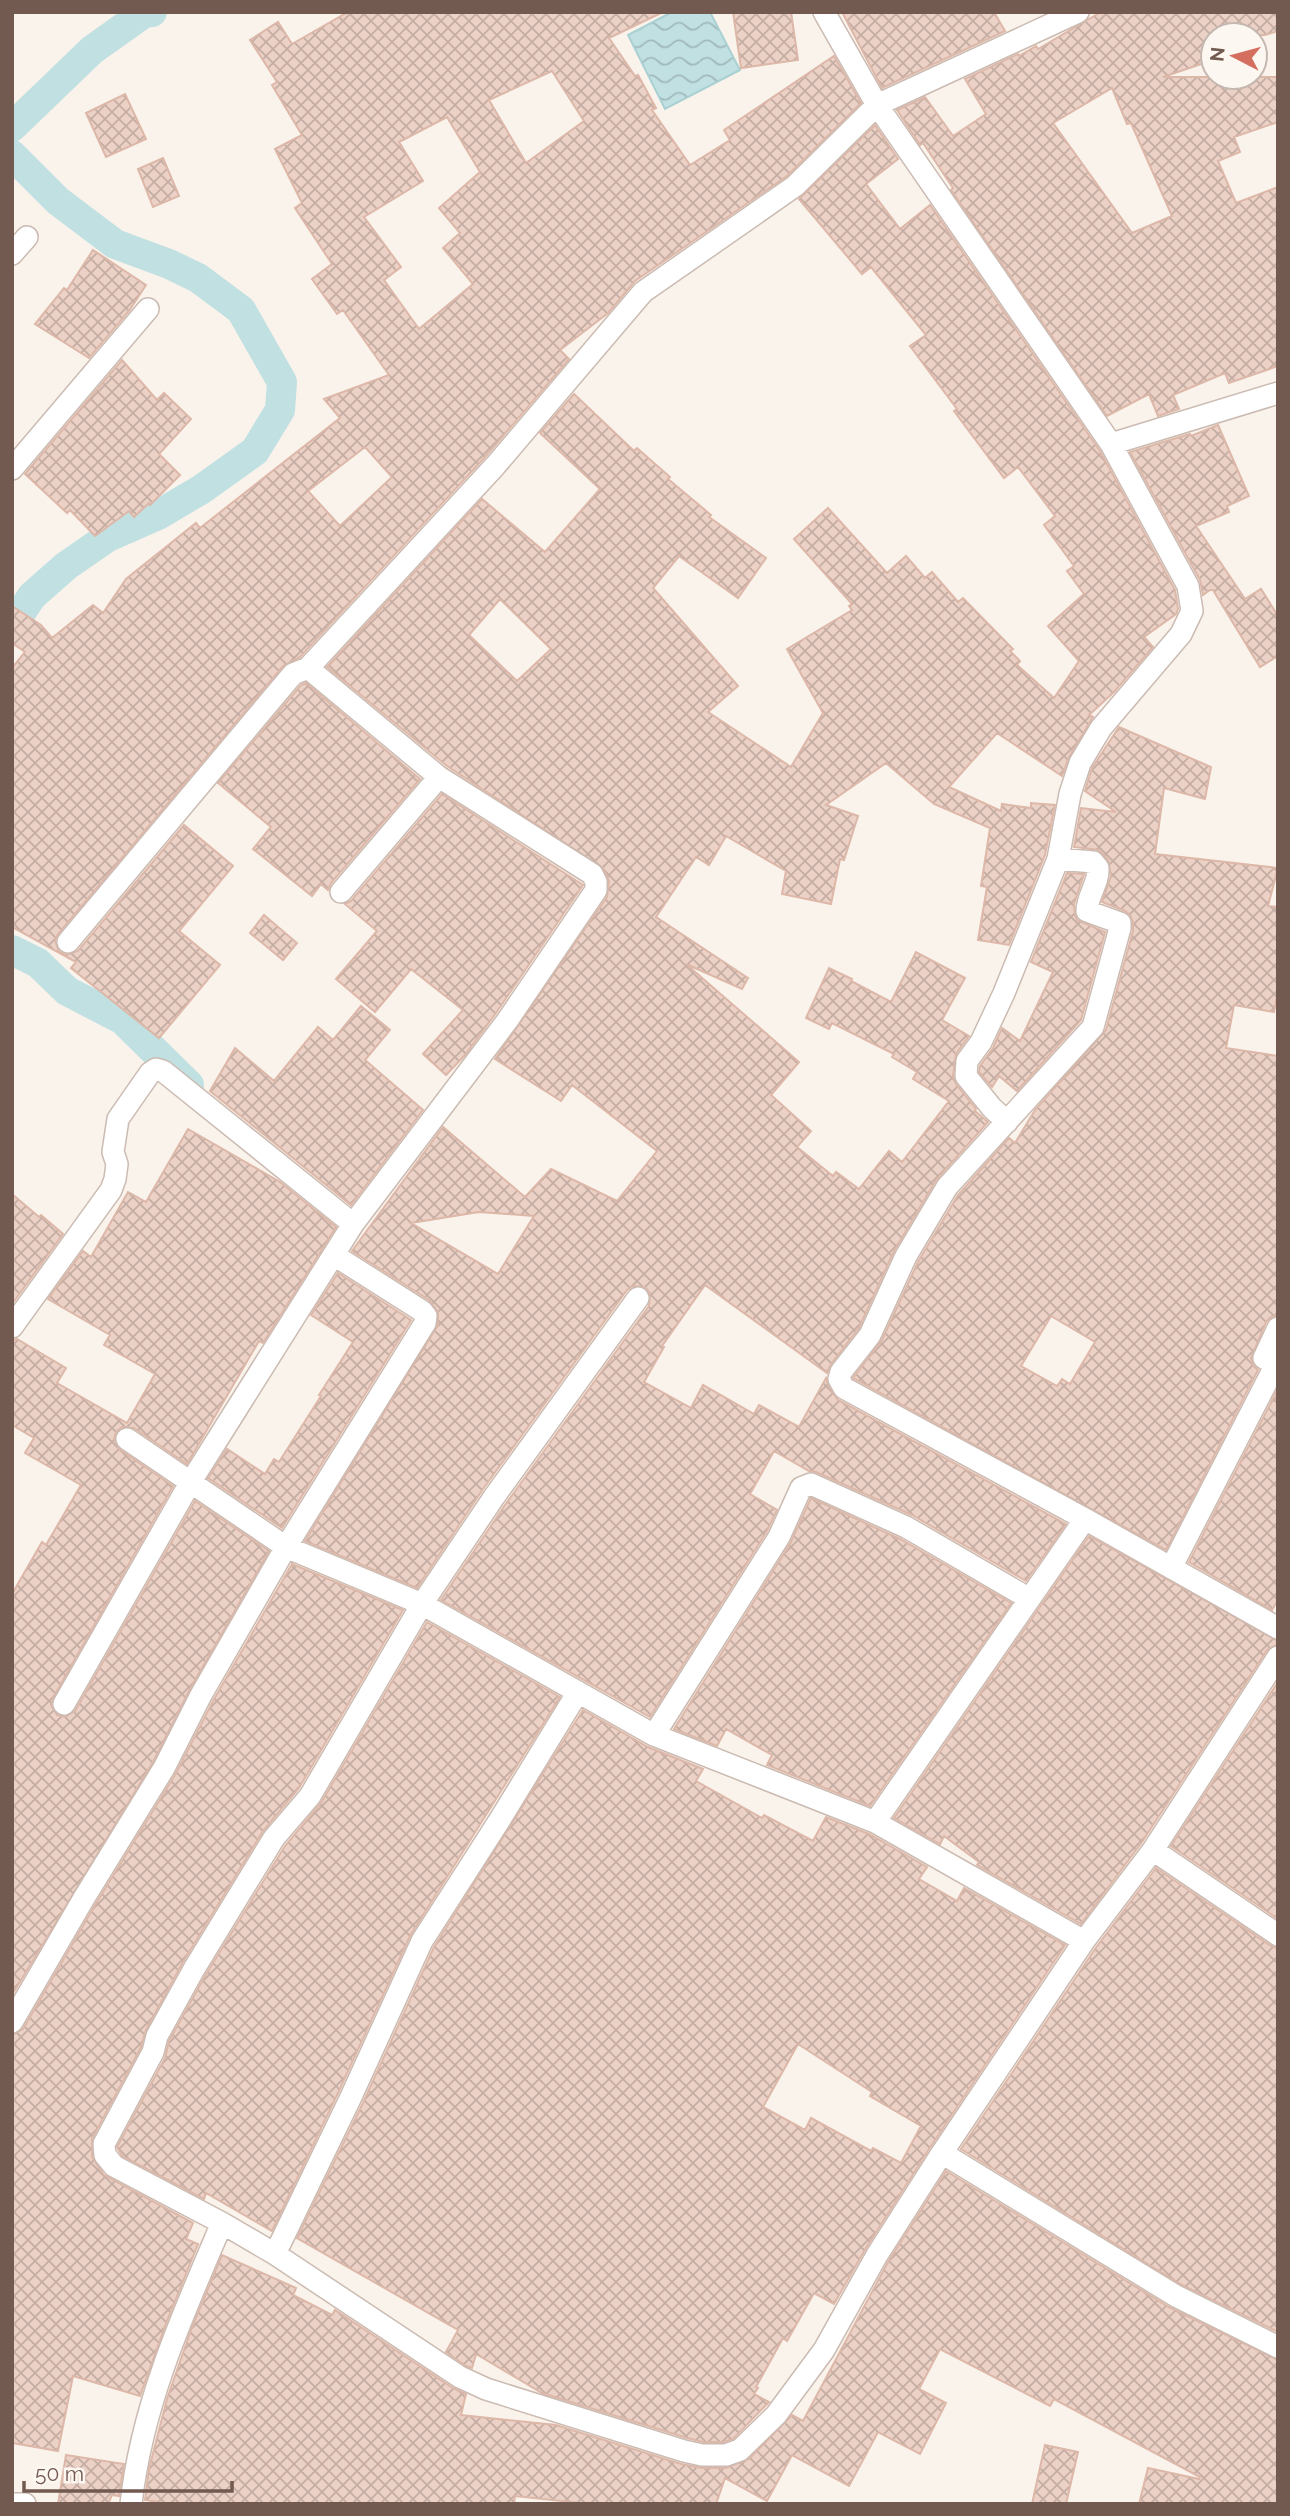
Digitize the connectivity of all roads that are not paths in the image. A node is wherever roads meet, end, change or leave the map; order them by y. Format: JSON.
{"nodes":[{"id":1,"x":824,"y":12,"type":"edge"},
{"id":2,"x":1078,"y":12,"type":"edge"},
{"id":3,"x":877,"y":105,"type":"junction"},
{"id":4,"x":27,"y":237,"type":"dead end"},
{"id":5,"x":12,"y":254,"type":"edge"},
{"id":6,"x":148,"y":309,"type":"dead end"},
{"id":7,"x":1278,"y":393,"type":"edge"},
{"id":8,"x":1111,"y":444,"type":"junction"},
{"id":9,"x":12,"y":469,"type":"edge"},
{"id":10,"x":308,"y":668,"type":"junction"},
{"id":11,"x":439,"y":776,"type":"junction"},
{"id":12,"x":1058,"y":859,"type":"junction"},
{"id":13,"x":341,"y":892,"type":"dead end"},
{"id":14,"x":68,"y":942,"type":"dead end"},
{"id":15,"x":1007,"y":1122,"type":"junction"},
{"id":16,"x":353,"y":1224,"type":"junction"},
{"id":17,"x":334,"y":1255,"type":"junction"},
{"id":18,"x":638,"y":1298,"type":"dead end"},
{"id":19,"x":12,"y":1327,"type":"edge"},
{"id":20,"x":1278,"y":1328,"type":"edge"},
{"id":21,"x":1277,"y":1364,"type":"edge"},
{"id":22,"x":127,"y":1440,"type":"dead end"},
{"id":23,"x":190,"y":1483,"type":"junction"},
{"id":24,"x":1085,"y":1519,"type":"junction"},
{"id":25,"x":286,"y":1547,"type":"junction"},
{"id":26,"x":1171,"y":1568,"type":"junction"},
{"id":27,"x":1028,"y":1598,"type":"junction"},
{"id":28,"x":422,"y":1604,"type":"junction"},
{"id":29,"x":1278,"y":1628,"type":"edge"},
{"id":30,"x":1278,"y":1657,"type":"edge"},
{"id":31,"x":578,"y":1692,"type":"junction"},
{"id":32,"x":64,"y":1704,"type":"dead end"},
{"id":33,"x":654,"y":1735,"type":"junction"},
{"id":34,"x":875,"y":1822,"type":"junction"},
{"id":35,"x":1153,"y":1850,"type":"junction"},
{"id":36,"x":1278,"y":1934,"type":"edge"},
{"id":37,"x":1084,"y":1941,"type":"junction"},
{"id":38,"x":12,"y":2022,"type":"edge"},
{"id":39,"x":942,"y":2153,"type":"junction"},
{"id":40,"x":222,"y":2222,"type":"junction"},
{"id":41,"x":275,"y":2254,"type":"junction"},
{"id":42,"x":1278,"y":2347,"type":"edge"},
{"id":43,"x":14,"y":2504,"type":"edge"},
{"id":44,"x":26,"y":2504,"type":"edge"},
{"id":45,"x":131,"y":2504,"type":"edge"}],
"edges":[{"from":1,"to":3,"type":"street"},
{"from":2,"to":3,"type":"street"},
{"from":3,"to":8,"type":"street"},
{"from":3,"to":10,"type":"street"},
{"from":4,"to":5,"type":"street"},
{"from":6,"to":9,"type":"street"},
{"from":7,"to":8,"type":"street"},
{"from":8,"to":12,"type":"street"},
{"from":10,"to":11,"type":"street"},
{"from":10,"to":14,"type":"street"},
{"from":11,"to":13,"type":"street"},
{"from":11,"to":16,"type":"street"},
{"from":12,"to":15,"type":"street"},
{"from":12,"to":15,"type":"street"},
{"from":15,"to":24,"type":"street"},
{"from":16,"to":17,"type":"street"},
{"from":16,"to":19,"type":"street"},
{"from":17,"to":23,"type":"street"},
{"from":17,"to":25,"type":"street"},
{"from":18,"to":28,"type":"street"},
{"from":20,"to":21,"type":"street"},
{"from":21,"to":26,"type":"street"},
{"from":22,"to":23,"type":"street"},
{"from":23,"to":25,"type":"street"},
{"from":23,"to":32,"type":"street"},
{"from":24,"to":26,"type":"street"},
{"from":24,"to":27,"type":"street"},
{"from":25,"to":28,"type":"street"},
{"from":25,"to":38,"type":"street"},
{"from":26,"to":29,"type":"street"},
{"from":27,"to":33,"type":"street"},
{"from":27,"to":34,"type":"street"},
{"from":28,"to":31,"type":"street"},
{"from":28,"to":40,"type":"street"},
{"from":30,"to":35,"type":"street"},
{"from":31,"to":33,"type":"street"},
{"from":31,"to":41,"type":"street"},
{"from":33,"to":34,"type":"street"},
{"from":34,"to":37,"type":"street"},
{"from":35,"to":36,"type":"street"},
{"from":35,"to":37,"type":"street"},
{"from":37,"to":39,"type":"street"},
{"from":39,"to":41,"type":"street"},
{"from":39,"to":42,"type":"street"},
{"from":40,"to":41,"type":"street"},
{"from":40,"to":45,"type":"street"},
{"from":43,"to":44,"type":"street"}]}
